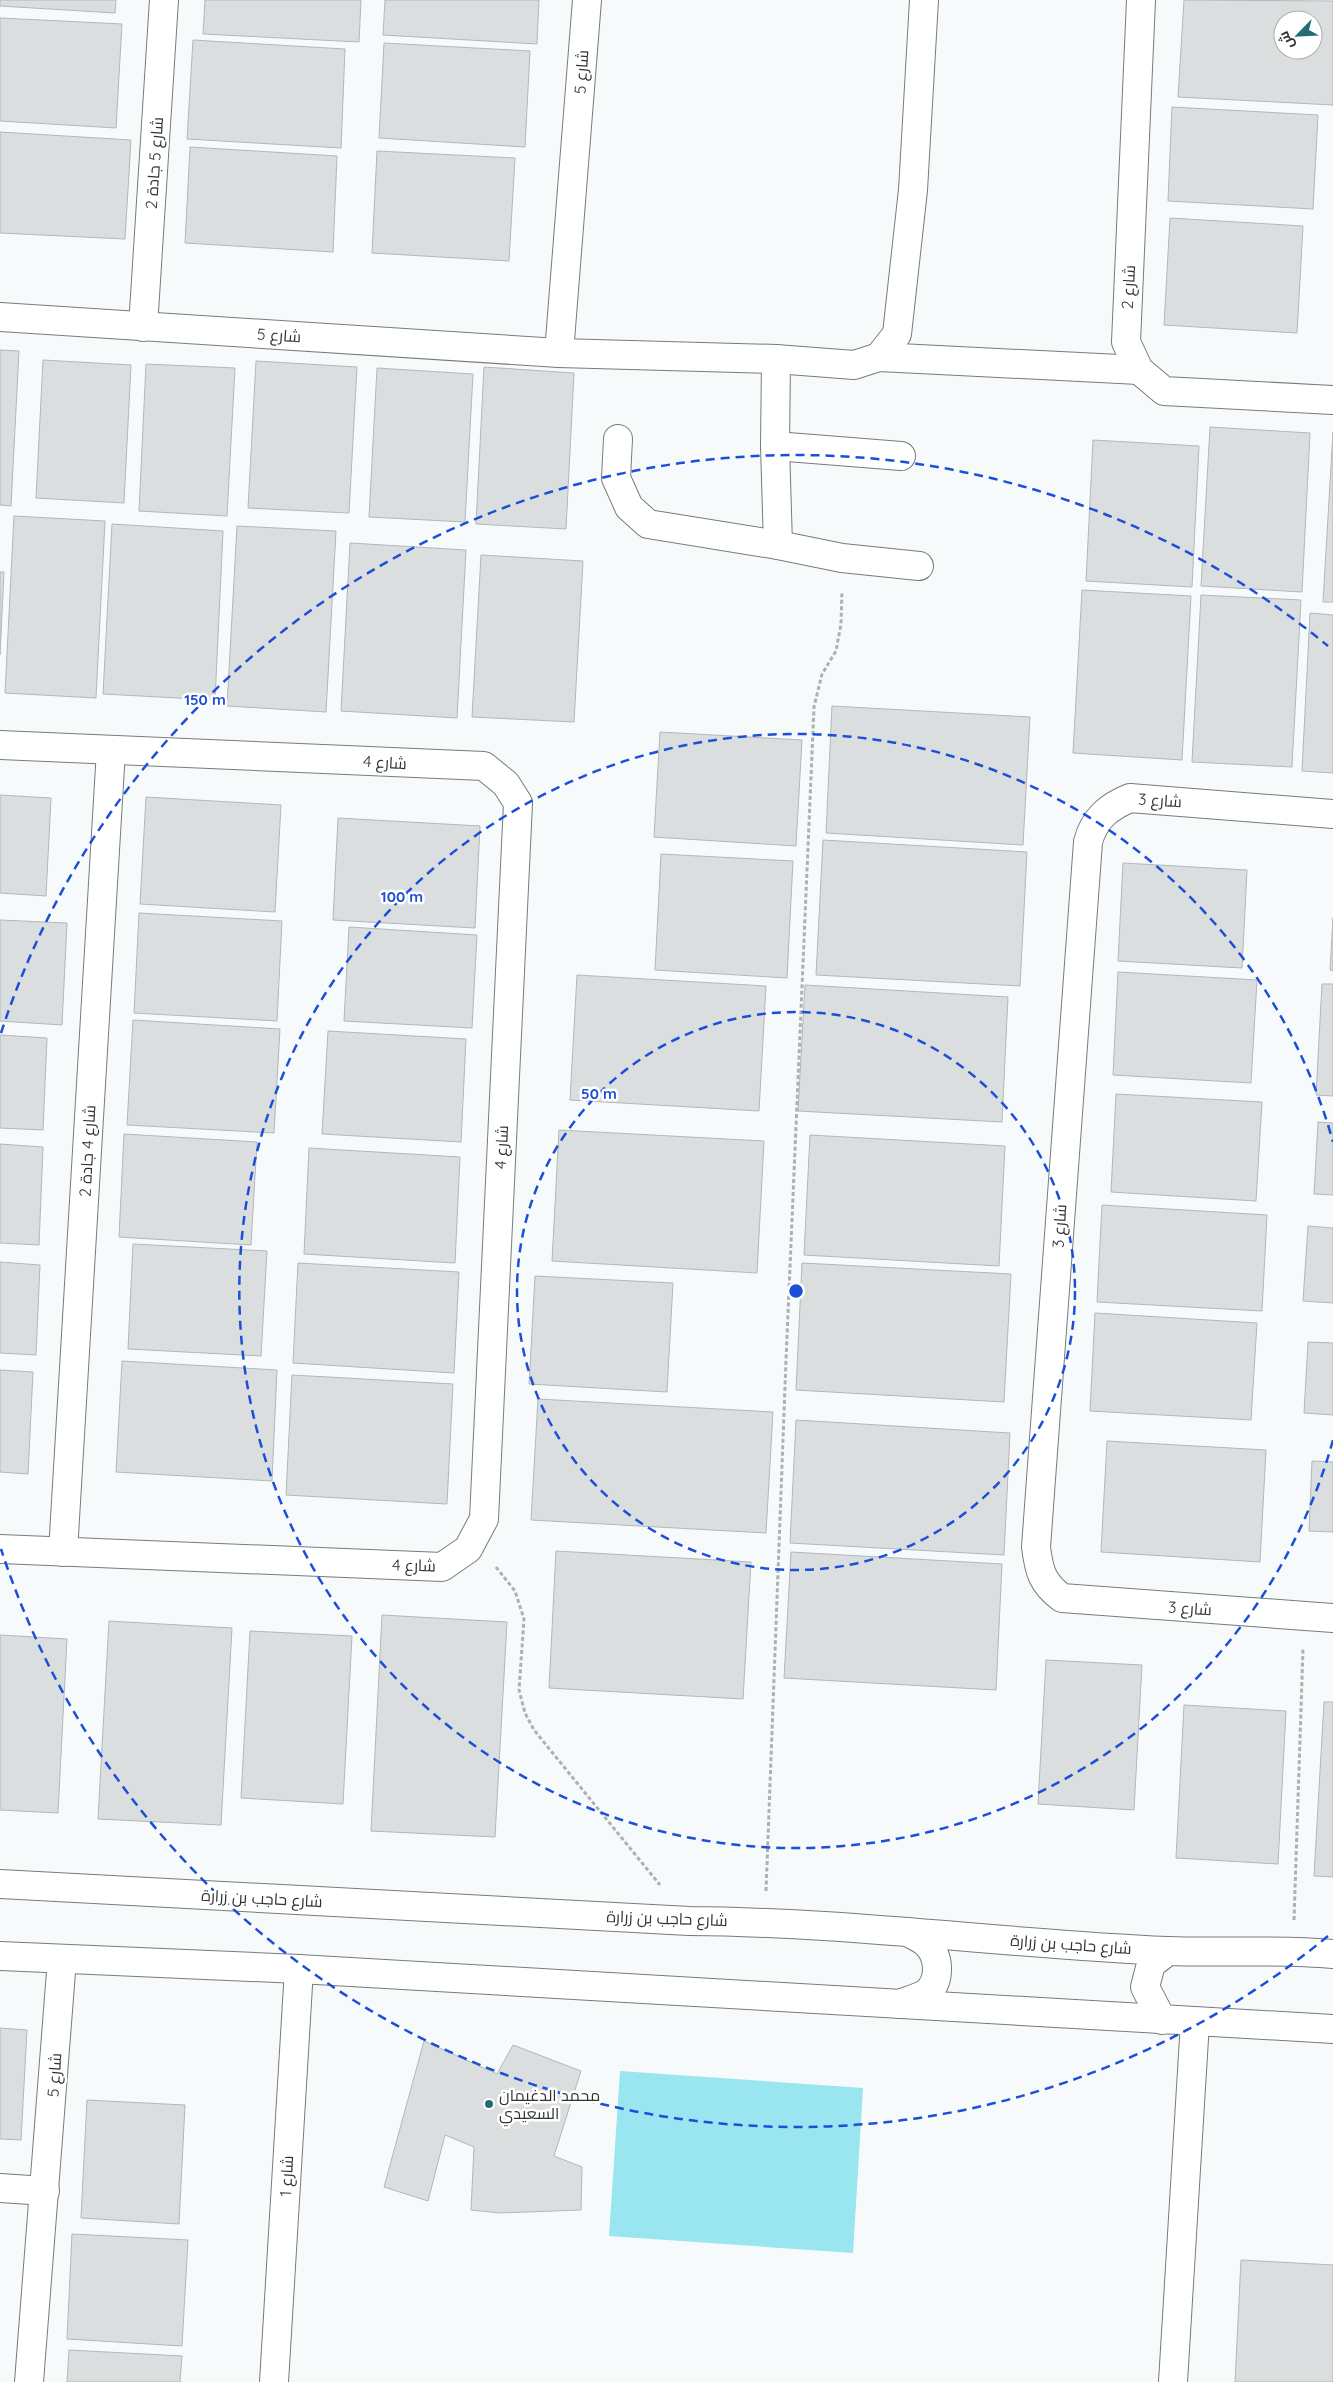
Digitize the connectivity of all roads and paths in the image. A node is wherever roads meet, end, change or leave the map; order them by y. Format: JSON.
{"nodes":[{"id":1,"x":164,"y":0,"type":"edge"},
{"id":2,"x":587,"y":0,"type":"edge"},
{"id":3,"x":924,"y":0,"type":"edge"},
{"id":4,"x":1142,"y":0,"type":"edge"},
{"id":5,"x":0,"y":317,"type":"edge"},
{"id":6,"x":143,"y":327,"type":"junction"},
{"id":7,"x":559,"y":353,"type":"junction"},
{"id":8,"x":879,"y":357,"type":"junction"},
{"id":9,"x":776,"y":359,"type":"junction"},
{"id":10,"x":1138,"y":370,"type":"junction"},
{"id":11,"x":1333,"y":400,"type":"edge"},
{"id":12,"x":618,"y":439,"type":"dead end"},
{"id":13,"x":775,"y":446,"type":"junction"},
{"id":14,"x":901,"y":456,"type":"dead end"},
{"id":15,"x":778,"y":545,"type":"junction"},
{"id":16,"x":842,"y":558,"type":"junction"},
{"id":17,"x":919,"y":566,"type":"dead end"},
{"id":18,"x":0,"y":745,"type":"edge"},
{"id":19,"x":111,"y":750,"type":"junction"},
{"id":20,"x":1333,"y":814,"type":"edge"},
{"id":21,"x":0,"y":1549,"type":"edge"},
{"id":22,"x":468,"y":1549,"type":"junction"},
{"id":23,"x":63,"y":1552,"type":"junction"},
{"id":24,"x":1304,"y":1616,"type":"junction"},
{"id":25,"x":1333,"y":1618,"type":"edge"},
{"id":26,"x":0,"y":1884,"type":"edge"},
{"id":27,"x":689,"y":1920,"type":"junction"},
{"id":28,"x":765,"y":1921,"type":"junction"},
{"id":29,"x":908,"y":1932,"type":"junction"},
{"id":30,"x":1168,"y":1951,"type":"junction"},
{"id":31,"x":1293,"y":1951,"type":"junction"},
{"id":32,"x":1333,"y":1954,"type":"edge"},
{"id":33,"x":0,"y":1956,"type":"edge"},
{"id":34,"x":62,"y":1959,"type":"junction"},
{"id":35,"x":299,"y":1969,"type":"junction"},
{"id":36,"x":898,"y":2005,"type":"junction"},
{"id":37,"x":1162,"y":2020,"type":"junction"},
{"id":38,"x":1195,"y":2022,"type":"junction"},
{"id":39,"x":1333,"y":2029,"type":"edge"},
{"id":40,"x":0,"y":2188,"type":"edge"},
{"id":41,"x":45,"y":2190,"type":"junction"},
{"id":42,"x":29,"y":2382,"type":"edge"},
{"id":43,"x":274,"y":2382,"type":"edge"},
{"id":44,"x":1173,"y":2382,"type":"edge"}],
"edges":[{"from":1,"to":6,"type":"street","name":"شارع 5 جادة 2"},
{"from":2,"to":7,"type":"street","name":"شارع 5"},
{"from":3,"to":8,"type":"street"},
{"from":4,"to":10,"type":"street","name":"شارع 2"},
{"from":5,"to":6,"type":"street","name":"شارع 5"},
{"from":6,"to":7,"type":"street","name":"شارع 5"},
{"from":7,"to":9,"type":"street","name":"شارع 5"},
{"from":8,"to":9,"type":"street","name":"شارع 5"},
{"from":8,"to":10,"type":"street"},
{"from":9,"to":13,"type":"street"},
{"from":10,"to":11,"type":"street","name":"شارع 2"},
{"from":12,"to":15,"type":"street"},
{"from":13,"to":14,"type":"street"},
{"from":13,"to":15,"type":"street"},
{"from":15,"to":16,"type":"street"},
{"from":16,"to":17,"type":"street"},
{"from":16,"to":28,"type":"path"},
{"from":18,"to":19,"type":"street","name":"شارع 4"},
{"from":19,"to":22,"type":"street","name":"شارع 4"},
{"from":19,"to":23,"type":"street","name":"شارع 4 جادة 2"},
{"from":20,"to":24,"type":"street","name":"شارع 3"},
{"from":21,"to":23,"type":"street","name":"شارع 4"},
{"from":22,"to":23,"type":"street","name":"شارع 4"},
{"from":22,"to":27,"type":"path"},
{"from":24,"to":25,"type":"street","name":"شارع 3"},
{"from":24,"to":31,"type":"path"},
{"from":26,"to":27,"type":"street","name":"شارع حاجب بن زرارة"},
{"from":27,"to":28,"type":"street","name":"شارع حاجب بن زرارة"},
{"from":28,"to":29,"type":"street","name":"شارع حاجب بن زرارة"},
{"from":29,"to":30,"type":"street","name":"شارع حاجب بن زرارة"},
{"from":29,"to":36,"type":"street"},
{"from":30,"to":31,"type":"street","name":"شارع حاجب بن زرارة"},
{"from":30,"to":37,"type":"street"},
{"from":31,"to":32,"type":"street","name":"شارع حاجب بن زرارة"},
{"from":33,"to":34,"type":"street"},
{"from":34,"to":35,"type":"street"},
{"from":34,"to":41,"type":"street","name":"شارع 5"},
{"from":35,"to":36,"type":"street"},
{"from":35,"to":43,"type":"street","name":"شارع 1"},
{"from":36,"to":37,"type":"street"},
{"from":37,"to":38,"type":"street"},
{"from":38,"to":39,"type":"street"},
{"from":38,"to":44,"type":"street"},
{"from":40,"to":41,"type":"street"},
{"from":41,"to":42,"type":"street","name":"شارع 5"}]}
